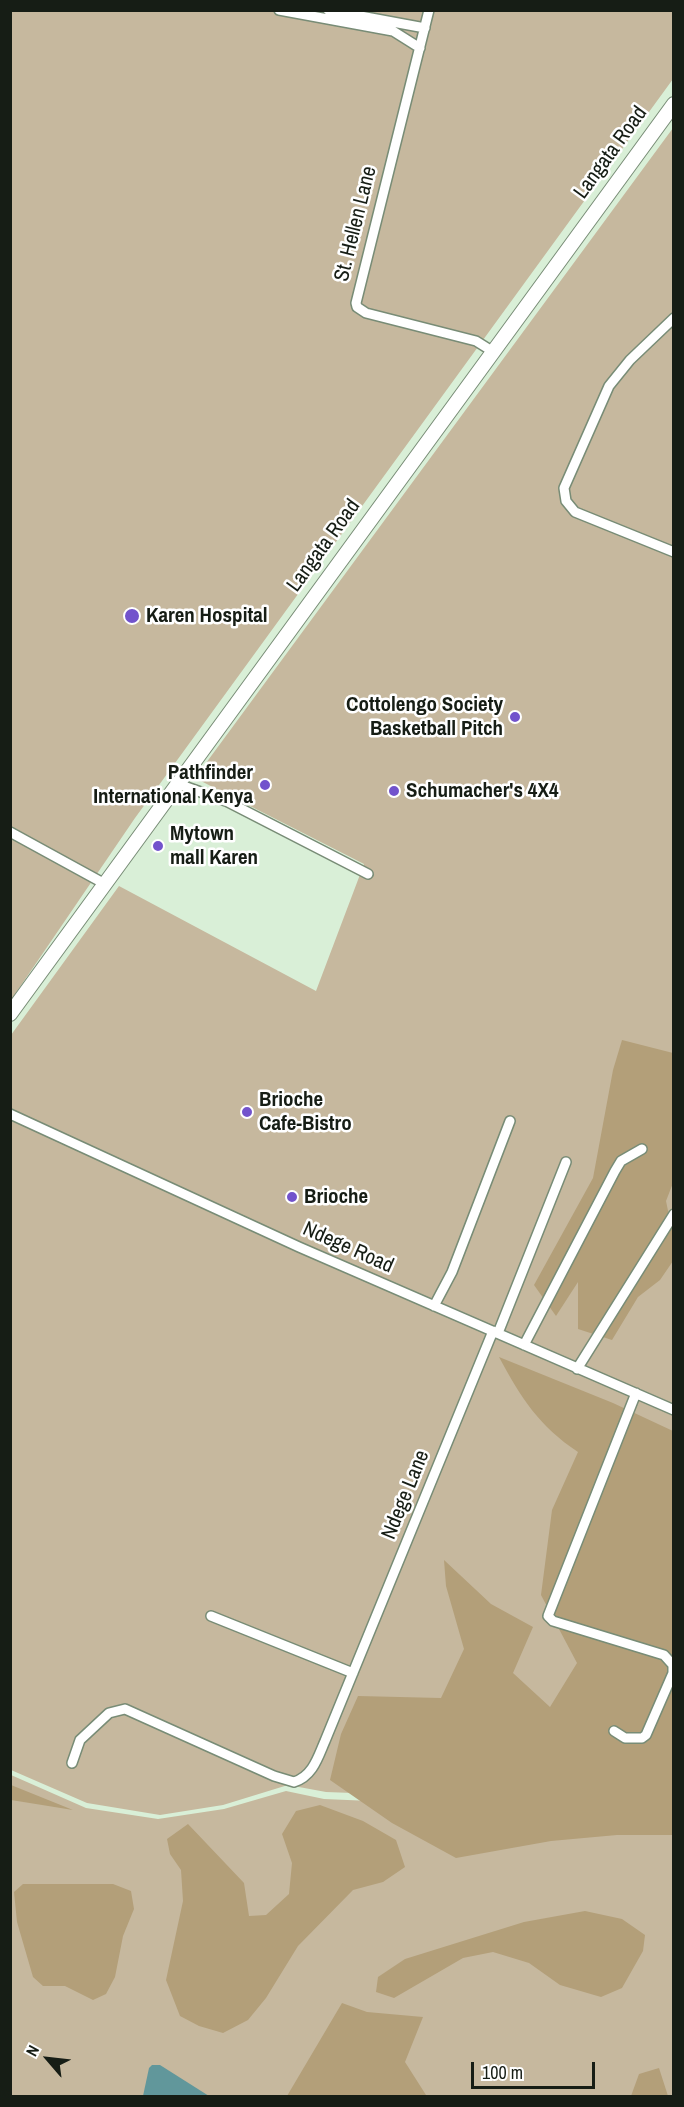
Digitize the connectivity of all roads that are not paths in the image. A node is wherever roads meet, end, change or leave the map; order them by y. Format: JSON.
{"nodes":[{"id":1,"x":279,"y":10,"type":"edge"},
{"id":2,"x":328,"y":10,"type":"edge"},
{"id":3,"x":429,"y":10,"type":"edge"},
{"id":4,"x":425,"y":28,"type":"junction"},
{"id":5,"x":420,"y":48,"type":"junction"},
{"id":6,"x":674,"y":104,"type":"edge"},
{"id":7,"x":674,"y":318,"type":"edge"},
{"id":8,"x":492,"y":351,"type":"junction"},
{"id":9,"x":674,"y":552,"type":"edge"},
{"id":10,"x":178,"y":784,"type":"junction"},
{"id":11,"x":10,"y":832,"type":"edge"},
{"id":12,"x":368,"y":874,"type":"dead end"},
{"id":13,"x":105,"y":884,"type":"junction"},
{"id":14,"x":10,"y":1014,"type":"edge"},
{"id":15,"x":10,"y":1114,"type":"edge"},
{"id":16,"x":510,"y":1120,"type":"dead end"},
{"id":17,"x":642,"y":1149,"type":"dead end"},
{"id":18,"x":566,"y":1162,"type":"dead end"},
{"id":19,"x":674,"y":1214,"type":"edge"},
{"id":20,"x":434,"y":1306,"type":"junction"},
{"id":21,"x":496,"y":1332,"type":"junction"},
{"id":22,"x":524,"y":1345,"type":"junction"},
{"id":23,"x":577,"y":1369,"type":"junction"},
{"id":24,"x":636,"y":1393,"type":"junction"},
{"id":25,"x":674,"y":1410,"type":"edge"},
{"id":26,"x":211,"y":1616,"type":"dead end"},
{"id":27,"x":353,"y":1673,"type":"junction"},
{"id":28,"x":614,"y":1731,"type":"dead end"},
{"id":29,"x":72,"y":1763,"type":"dead end"}],
"edges":[{"from":1,"to":5,"type":"street"},
{"from":2,"to":4,"type":"street"},
{"from":3,"to":4,"type":"street","name":"St. Hellen Lane"},
{"from":4,"to":5,"type":"street","name":"St. Hellen Lane"},
{"from":5,"to":8,"type":"street","name":"St. Hellen Lane"},
{"from":6,"to":8,"type":"main road","name":"Langata Road"},
{"from":7,"to":9,"type":"street"},
{"from":8,"to":10,"type":"main road","name":"Langata Road"},
{"from":10,"to":12,"type":"street"},
{"from":10,"to":13,"type":"main road","name":"Langata Road"},
{"from":11,"to":13,"type":"street"},
{"from":13,"to":14,"type":"main road","name":"Langata Road"},
{"from":15,"to":20,"type":"street","name":"Ndege Road"},
{"from":16,"to":20,"type":"street"},
{"from":17,"to":22,"type":"street"},
{"from":18,"to":21,"type":"street","name":"Ndege Lane"},
{"from":19,"to":23,"type":"street"},
{"from":20,"to":21,"type":"street","name":"Ndege Road"},
{"from":21,"to":22,"type":"street","name":"Ndege Road"},
{"from":21,"to":27,"type":"street","name":"Ndege Lane"},
{"from":22,"to":23,"type":"street","name":"Ndege Road"},
{"from":23,"to":24,"type":"street","name":"Ndege Road"},
{"from":24,"to":25,"type":"street","name":"Ndege Road"},
{"from":24,"to":28,"type":"street"},
{"from":26,"to":27,"type":"street"},
{"from":27,"to":29,"type":"street","name":"Ndege Lane"}]}
